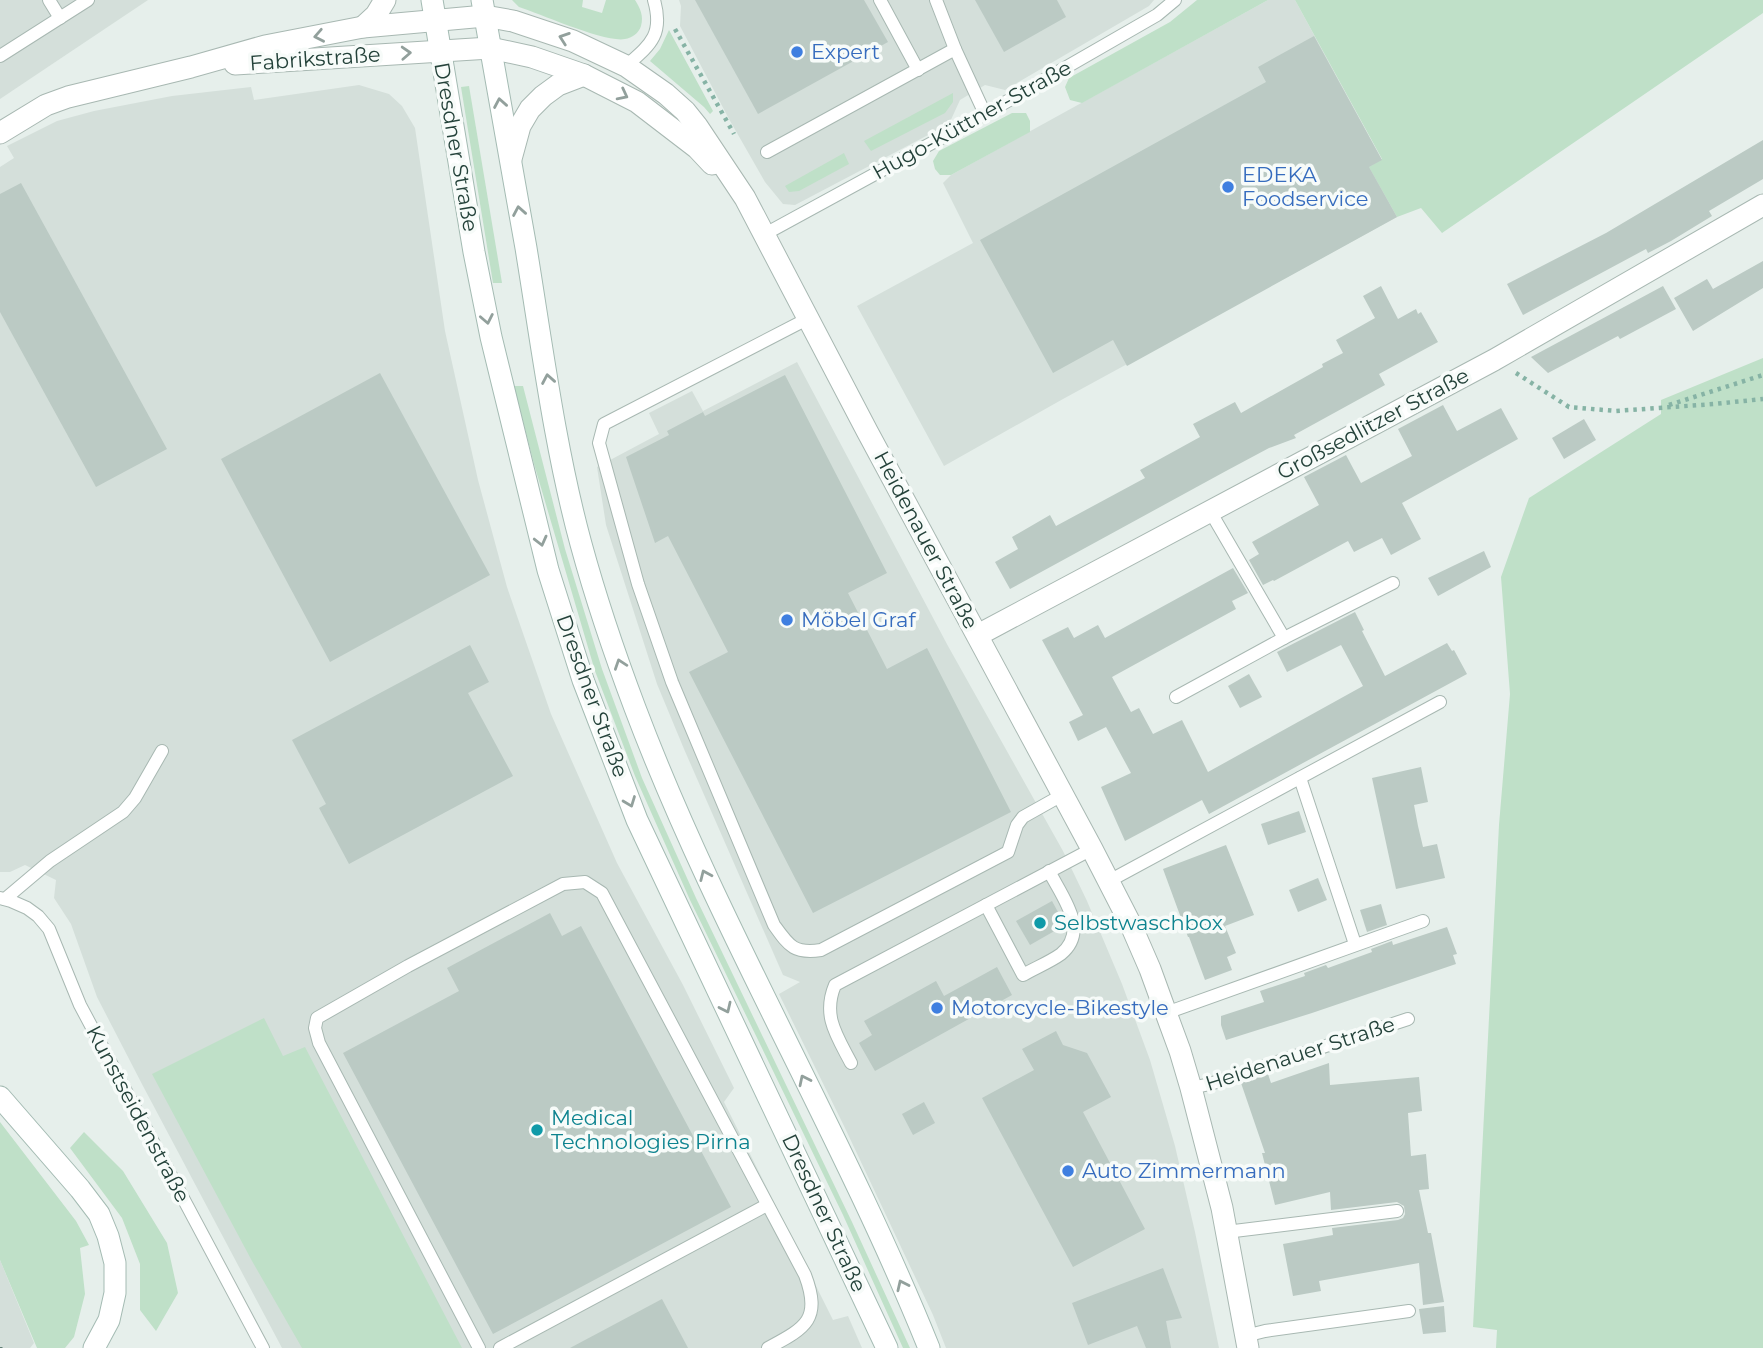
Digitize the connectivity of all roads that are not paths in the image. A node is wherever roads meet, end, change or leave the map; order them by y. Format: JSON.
{"nodes":[{"id":1,"x":49,"y":0,"type":"edge"},
{"id":2,"x":88,"y":0,"type":"edge"},
{"id":3,"x":385,"y":0,"type":"edge"},
{"id":4,"x":432,"y":0,"type":"edge"},
{"id":5,"x":654,"y":0,"type":"edge"},
{"id":6,"x":880,"y":0,"type":"edge"},
{"id":7,"x":936,"y":0,"type":"edge"},
{"id":8,"x":1175,"y":0,"type":"edge"},
{"id":9,"x":484,"y":8,"type":"edge"},
{"id":10,"x":60,"y":18,"type":"junction"},
{"id":11,"x":435,"y":21,"type":"junction"},
{"id":12,"x":363,"y":27,"type":"junction"},
{"id":13,"x":490,"y":48,"type":"junction"},
{"id":14,"x":955,"y":49,"type":"junction"},
{"id":15,"x":440,"y":51,"type":"junction"},
{"id":16,"x":0,"y":56,"type":"edge"},
{"id":17,"x":626,"y":66,"type":"junction"},
{"id":18,"x":191,"y":67,"type":"junction"},
{"id":19,"x":918,"y":70,"type":"junction"},
{"id":20,"x":584,"y":75,"type":"junction"},
{"id":21,"x":985,"y":114,"type":"junction"},
{"id":22,"x":0,"y":133,"type":"edge"},
{"id":23,"x":767,"y":152,"type":"dead end"},
{"id":24,"x":510,"y":159,"type":"junction"},
{"id":25,"x":746,"y":198,"type":"junction"},
{"id":26,"x":1763,"y":205,"type":"edge"},
{"id":27,"x":765,"y":234,"type":"junction"},
{"id":28,"x":809,"y":318,"type":"junction"},
{"id":29,"x":1210,"y":512,"type":"junction"},
{"id":30,"x":1392,"y":583,"type":"dead end"},
{"id":31,"x":978,"y":635,"type":"junction"},
{"id":32,"x":1284,"y":638,"type":"junction"},
{"id":33,"x":1176,"y":697,"type":"dead end"},
{"id":34,"x":1440,"y":702,"type":"dead end"},
{"id":35,"x":162,"y":751,"type":"dead end"},
{"id":36,"x":1300,"y":778,"type":"junction"},
{"id":37,"x":1064,"y":794,"type":"junction"},
{"id":38,"x":1092,"y":849,"type":"junction"},
{"id":39,"x":1049,"y":872,"type":"junction"},
{"id":40,"x":1109,"y":881,"type":"junction"},
{"id":41,"x":2,"y":899,"type":"edge"},
{"id":42,"x":986,"y":905,"type":"junction"},
{"id":43,"x":1423,"y":921,"type":"dead end"},
{"id":44,"x":1355,"y":944,"type":"junction"},
{"id":45,"x":1166,"y":1013,"type":"junction"},
{"id":46,"x":1408,"y":1018,"type":"dead end"},
{"id":47,"x":851,"y":1063,"type":"dead end"},
{"id":48,"x":1191,"y":1088,"type":"junction"},
{"id":49,"x":0,"y":1097,"type":"edge"},
{"id":50,"x":767,"y":1205,"type":"junction"},
{"id":51,"x":1397,"y":1211,"type":"dead end"},
{"id":52,"x":1226,"y":1232,"type":"junction"},
{"id":53,"x":1409,"y":1311,"type":"dead end"},
{"id":54,"x":1246,"y":1342,"type":"edge"},
{"id":55,"x":94,"y":1348,"type":"edge"},
{"id":56,"x":263,"y":1348,"type":"edge"},
{"id":57,"x":479,"y":1348,"type":"edge"},
{"id":58,"x":500,"y":1348,"type":"edge"},
{"id":59,"x":768,"y":1348,"type":"edge"},
{"id":60,"x":887,"y":1348,"type":"edge"},
{"id":61,"x":929,"y":1348,"type":"edge"}],
"edges":[{"from":1,"to":10,"type":"lane"},
{"from":2,"to":10,"type":"lane"},
{"from":3,"to":12,"type":"street","name":"Fabrikstraße"},
{"from":4,"to":11,"type":"street","name":"Dresdner Straße"},
{"from":5,"to":17,"type":"lane"},
{"from":6,"to":19,"type":"lane"},
{"from":7,"to":14,"type":"lane"},
{"from":8,"to":21,"type":"lane","name":"Hugo-Küttner-Straße"},
{"from":9,"to":11,"type":"street","name":"Fabrikstraße"},
{"from":9,"to":13,"type":"street","name":"Dresdner Straße"},
{"from":17,"to":9,"type":"street","name":"Heidenauer Straße","one_way":true},
{"from":10,"to":16,"type":"lane"},
{"from":11,"to":12,"type":"street","name":"Fabrikstraße"},
{"from":11,"to":15,"type":"street","name":"Dresdner Straße"},
{"from":12,"to":18,"type":"street","name":"Fabrikstraße","one_way":true},
{"from":13,"to":15,"type":"street","name":"Fabrikstraße"},
{"from":13,"to":20,"type":"street","name":"Heidenauer Straße"},
{"from":24,"to":13,"type":"street","name":"Dresdner Straße","one_way":true},
{"from":14,"to":19,"type":"lane"},
{"from":14,"to":21,"type":"lane"},
{"from":18,"to":15,"type":"street","name":"Fabrikstraße","one_way":true},
{"from":15,"to":60,"type":"street","name":"Dresdner Straße","one_way":true},
{"from":17,"to":25,"type":"street","name":"Heidenauer Straße"},
{"from":18,"to":22,"type":"street","name":"Fabrikstraße"},
{"from":19,"to":23,"type":"lane"},
{"from":20,"to":24,"type":"street"},
{"from":20,"to":25,"type":"street","name":"Heidenauer Straße","one_way":true},
{"from":21,"to":27,"type":"lane","name":"Hugo-Küttner-Straße"},
{"from":61,"to":24,"type":"street","name":"Dresdner Straße","one_way":true},
{"from":25,"to":27,"type":"street","name":"Heidenauer Straße"},
{"from":26,"to":29,"type":"street","name":"Großsedlitzer Straße"},
{"from":27,"to":28,"type":"street","name":"Heidenauer Straße"},
{"from":28,"to":31,"type":"street","name":"Heidenauer Straße"},
{"from":28,"to":37,"type":"lane"},
{"from":29,"to":31,"type":"street","name":"Großsedlitzer Straße"},
{"from":29,"to":32,"type":"lane"},
{"from":30,"to":32,"type":"lane"},
{"from":31,"to":37,"type":"street","name":"Heidenauer Straße"},
{"from":32,"to":33,"type":"lane"},
{"from":34,"to":36,"type":"lane"},
{"from":35,"to":41,"type":"lane"},
{"from":36,"to":40,"type":"lane"},
{"from":36,"to":44,"type":"lane"},
{"from":37,"to":38,"type":"street","name":"Heidenauer Straße"},
{"from":38,"to":39,"type":"lane"},
{"from":38,"to":40,"type":"street","name":"Heidenauer Straße"},
{"from":39,"to":42,"type":"lane"},
{"from":39,"to":42,"type":"lane"},
{"from":40,"to":45,"type":"street","name":"Heidenauer Straße"},
{"from":41,"to":56,"type":"lane","name":"Kunstseidenstraße"},
{"from":42,"to":47,"type":"lane"},
{"from":43,"to":44,"type":"lane"},
{"from":44,"to":45,"type":"lane"},
{"from":45,"to":48,"type":"street","name":"Heidenauer Straße"},
{"from":46,"to":48,"type":"lane","name":"Heidenauer Straße"},
{"from":48,"to":52,"type":"street","name":"Heidenauer Straße"},
{"from":49,"to":55,"type":"street"},
{"from":50,"to":57,"type":"lane"},
{"from":50,"to":58,"type":"lane"},
{"from":50,"to":59,"type":"lane"},
{"from":51,"to":52,"type":"lane"},
{"from":52,"to":54,"type":"street","name":"Heidenauer Straße"},
{"from":53,"to":54,"type":"lane","name":"Heidenauer Straße"}]}
